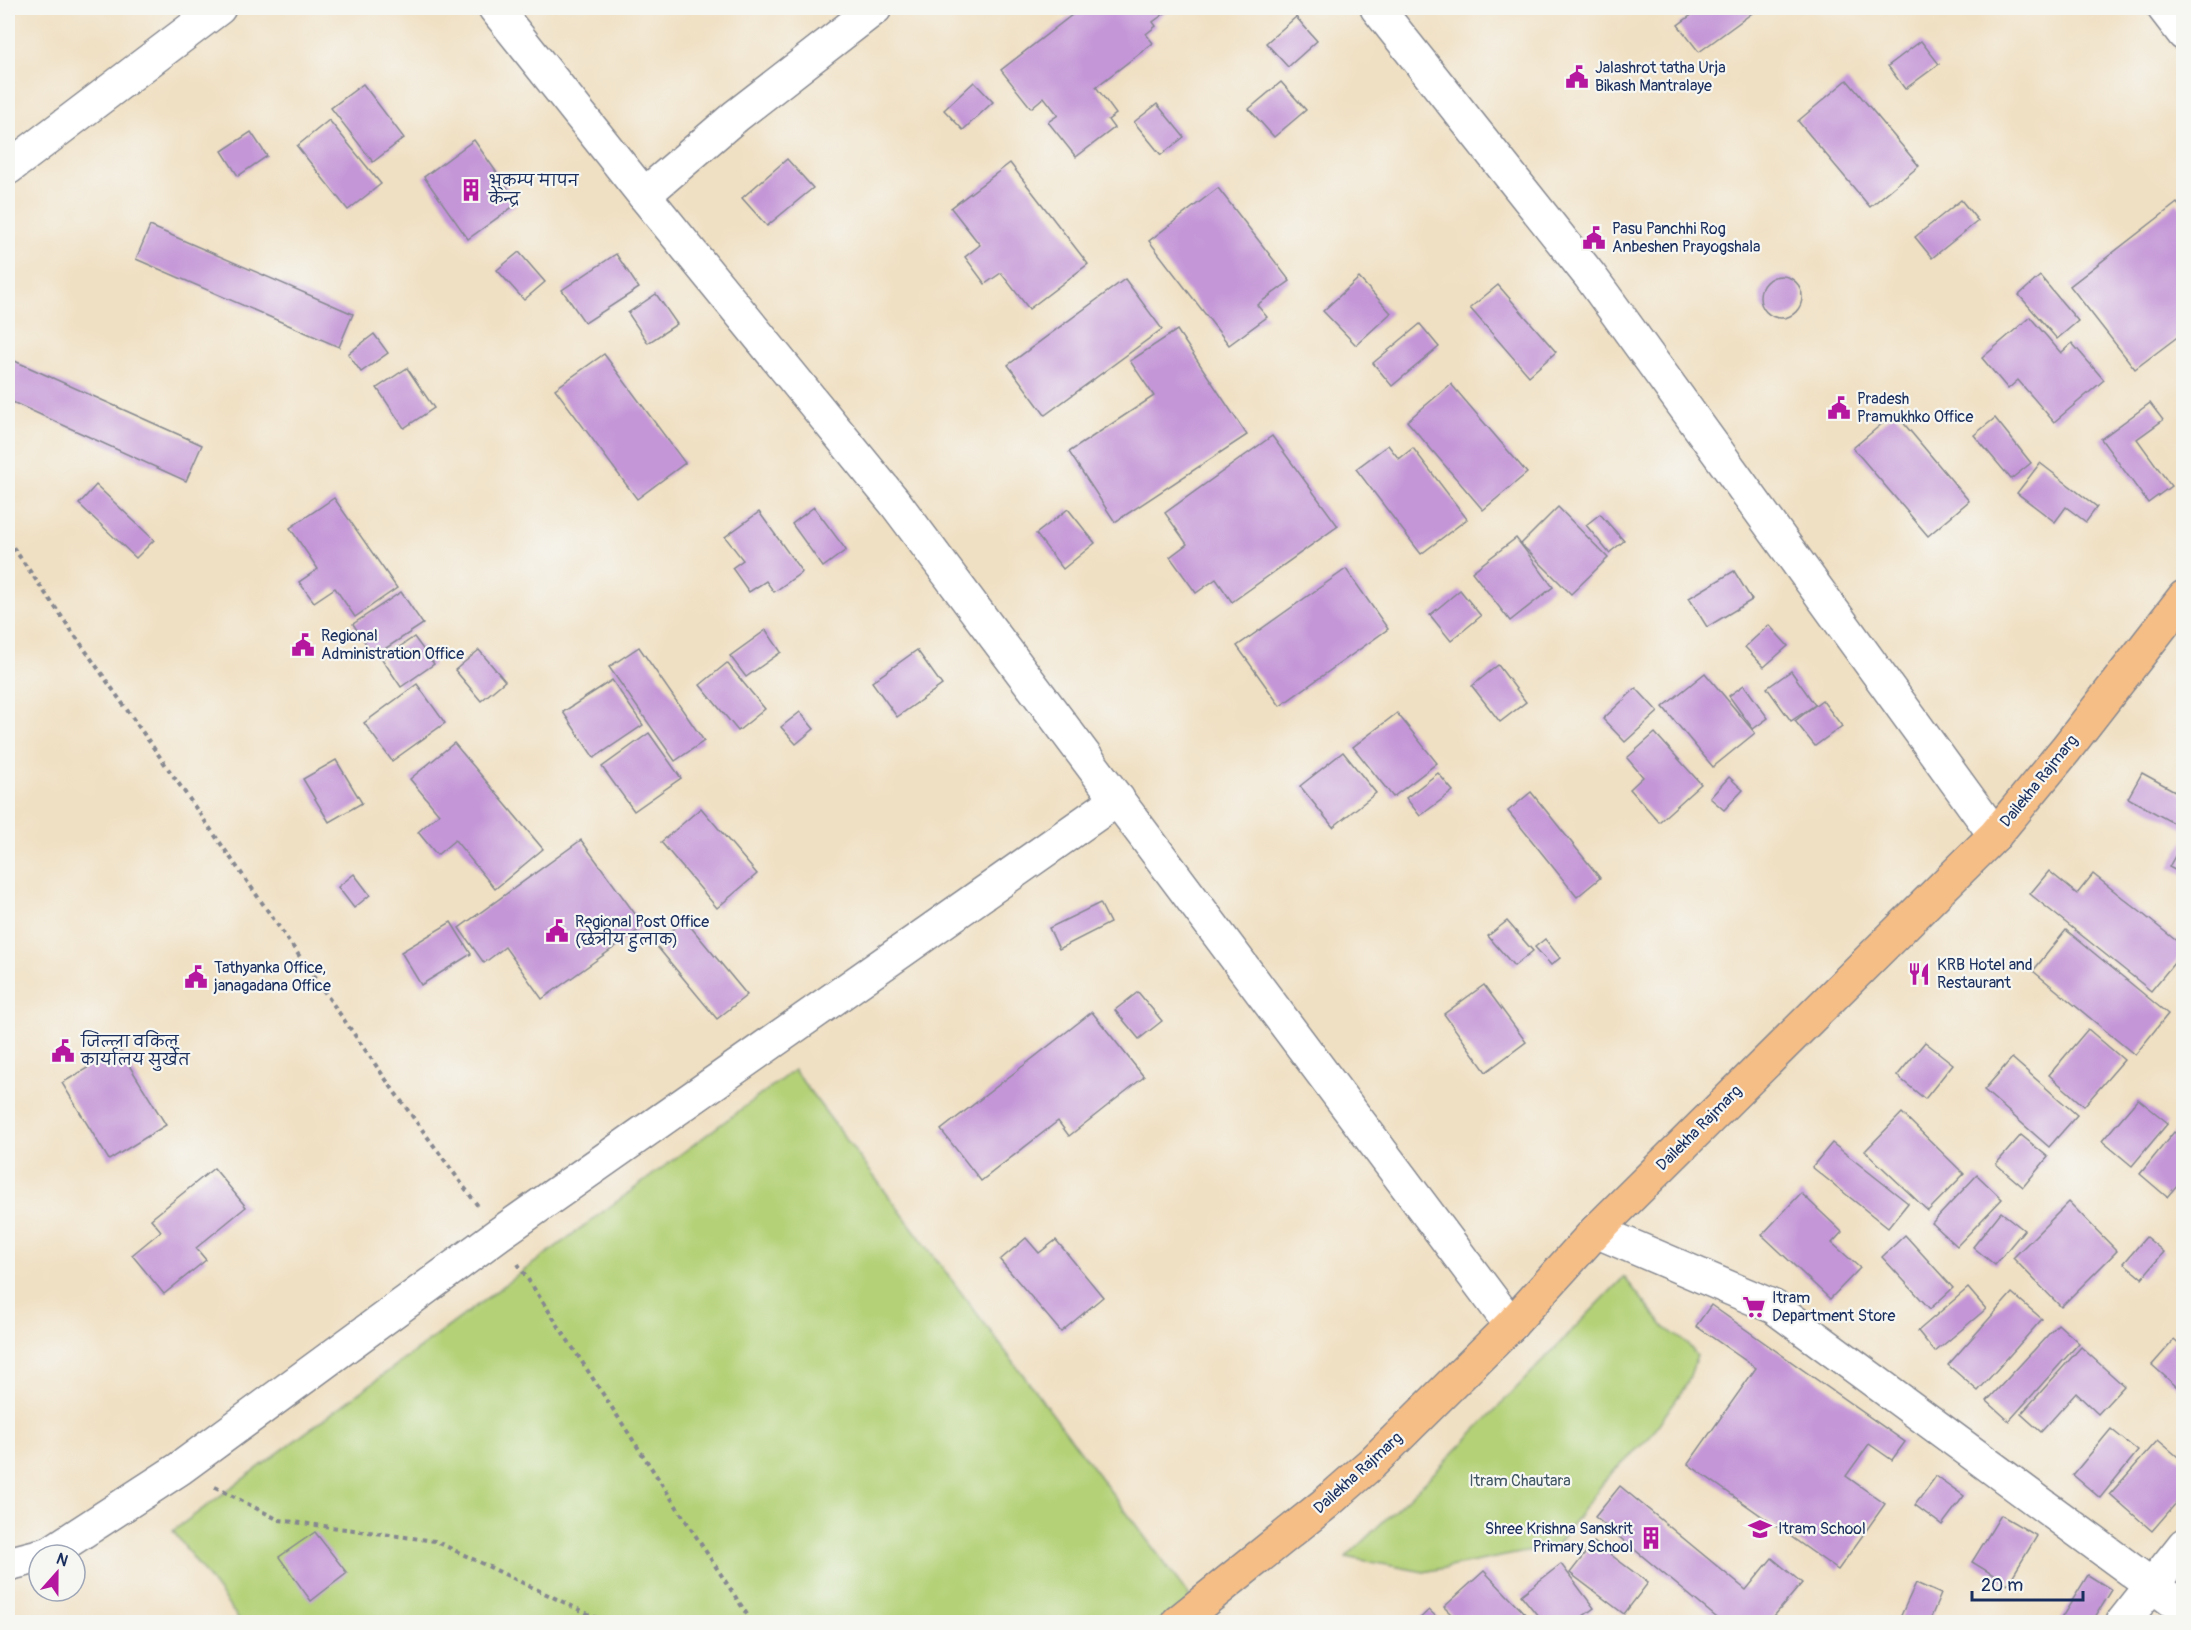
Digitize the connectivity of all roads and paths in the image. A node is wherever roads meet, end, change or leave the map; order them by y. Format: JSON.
{"nodes":[{"id":1,"x":219,"y":8,"type":"edge"},
{"id":2,"x":495,"y":8,"type":"edge"},
{"id":3,"x":875,"y":8,"type":"edge"},
{"id":4,"x":1377,"y":8,"type":"edge"},
{"id":5,"x":2164,"y":8,"type":"edge"},
{"id":6,"x":2184,"y":34,"type":"edge"},
{"id":7,"x":8,"y":168,"type":"edge"},
{"id":8,"x":644,"y":195,"type":"junction"},
{"id":9,"x":8,"y":540,"type":"edge"},
{"id":10,"x":2184,"y":597,"type":"edge"},
{"id":11,"x":1118,"y":799,"type":"junction"},
{"id":12,"x":1995,"y":835,"type":"junction"},
{"id":13,"x":1596,"y":1231,"type":"junction"},
{"id":14,"x":499,"y":1234,"type":"junction"},
{"id":15,"x":1511,"y":1325,"type":"junction"},
{"id":16,"x":179,"y":1469,"type":"junction"},
{"id":17,"x":65,"y":1543,"type":"edge"},
{"id":18,"x":2184,"y":1545,"type":"edge"},
{"id":19,"x":27,"y":1559,"type":"edge"},
{"id":20,"x":8,"y":1564,"type":"edge"},
{"id":21,"x":2150,"y":1586,"type":"junction"},
{"id":22,"x":2184,"y":1609,"type":"edge"},
{"id":23,"x":605,"y":1623,"type":"edge"},
{"id":24,"x":752,"y":1623,"type":"edge"},
{"id":25,"x":1178,"y":1623,"type":"edge"},
{"id":26,"x":2123,"y":1623,"type":"edge"}],
"edges":[{"from":1,"to":7,"type":"street"},
{"from":2,"to":8,"type":"street"},
{"from":3,"to":8,"type":"street"},
{"from":4,"to":12,"type":"street"},
{"from":5,"to":6,"type":"street"},
{"from":8,"to":11,"type":"street"},
{"from":9,"to":14,"type":"path"},
{"from":10,"to":12,"type":"main road","name":"Dailekha Rajmarg"},
{"from":11,"to":14,"type":"street"},
{"from":11,"to":15,"type":"street"},
{"from":12,"to":13,"type":"main road","name":"Dailekha Rajmarg"},
{"from":13,"to":15,"type":"main road","name":"Dailekha Rajmarg"},
{"from":13,"to":21,"type":"street"},
{"from":14,"to":16,"type":"street"},
{"from":14,"to":24,"type":"path"},
{"from":15,"to":25,"type":"main road","name":"Dailekha Rajmarg"},
{"from":16,"to":17,"type":"street"},
{"from":16,"to":23,"type":"path"},
{"from":18,"to":21,"type":"street"},
{"from":19,"to":20,"type":"street"},
{"from":21,"to":22,"type":"street"},
{"from":21,"to":26,"type":"street"}]}
